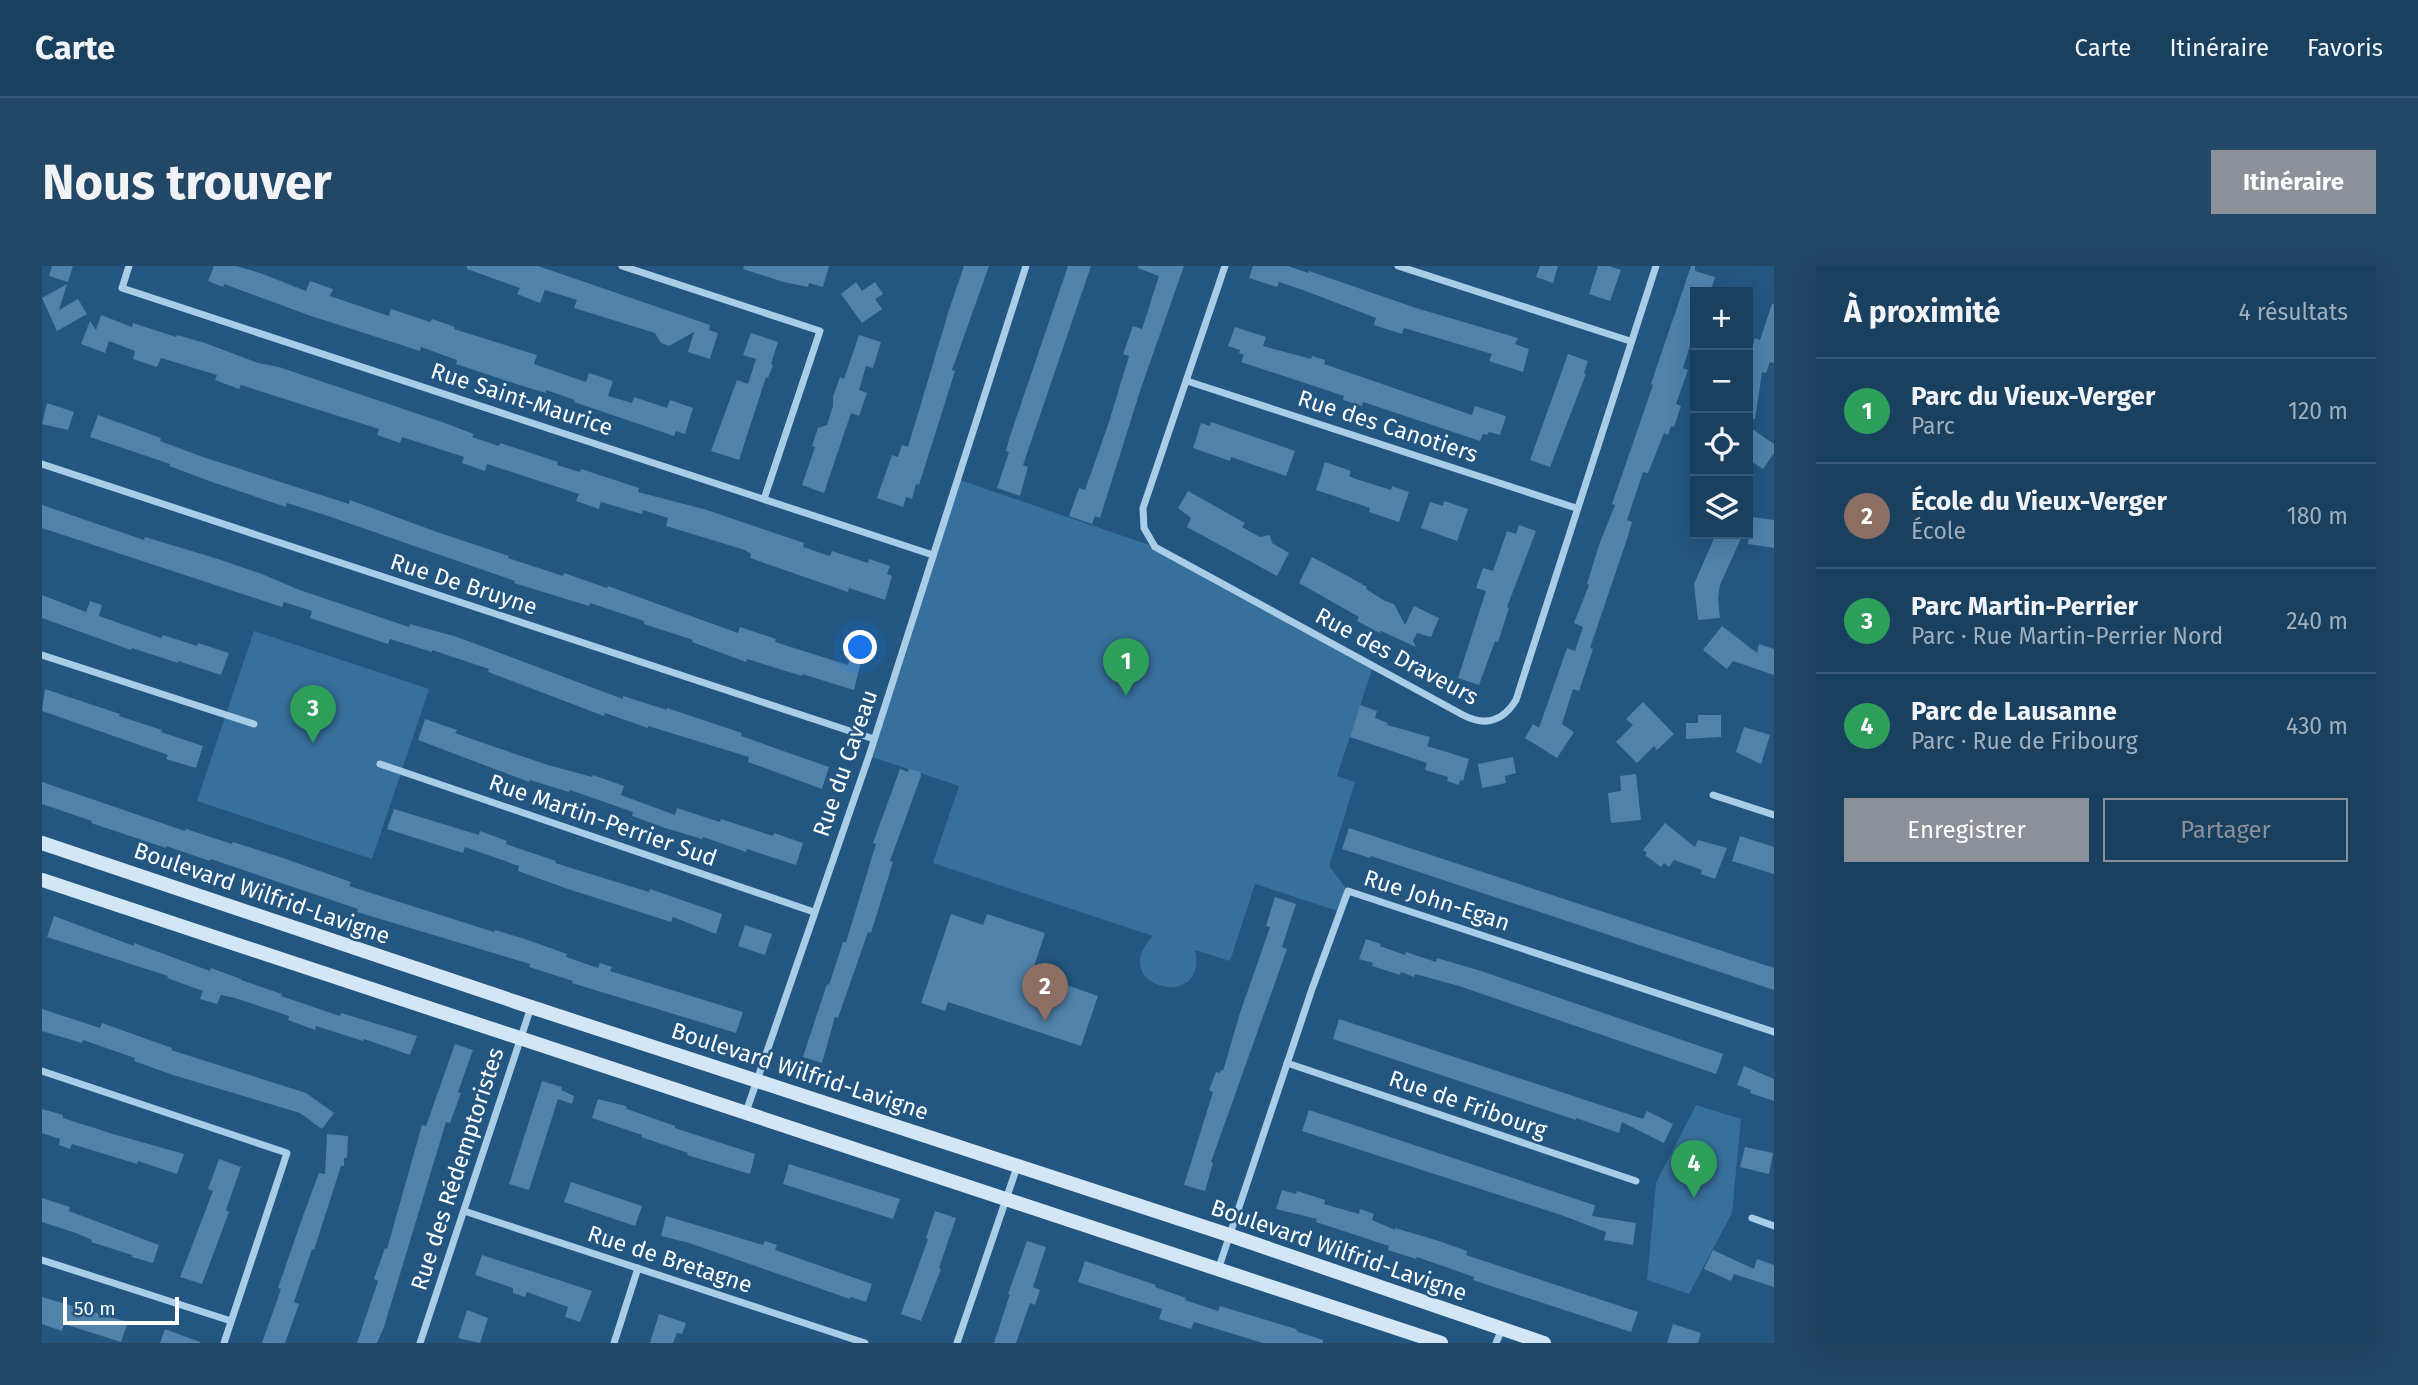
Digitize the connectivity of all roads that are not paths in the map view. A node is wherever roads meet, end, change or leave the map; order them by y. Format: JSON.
{"nodes":[{"id":1,"x":129,"y":266,"type":"edge"},
{"id":2,"x":622,"y":266,"type":"edge"},
{"id":3,"x":1026,"y":266,"type":"edge"},
{"id":4,"x":1225,"y":266,"type":"edge"},
{"id":5,"x":1398,"y":266,"type":"edge"},
{"id":6,"x":1656,"y":266,"type":"edge"},
{"id":7,"x":1630,"y":341,"type":"junction"},
{"id":8,"x":1187,"y":381,"type":"junction"},
{"id":9,"x":42,"y":464,"type":"edge"},
{"id":10,"x":764,"y":499,"type":"junction"},
{"id":11,"x":1576,"y":508,"type":"junction"},
{"id":12,"x":933,"y":555,"type":"junction"},
{"id":13,"x":42,"y":655,"type":"edge"},
{"id":14,"x":254,"y":724,"type":"dead end"},
{"id":15,"x":874,"y":739,"type":"junction"},
{"id":16,"x":380,"y":764,"type":"dead end"},
{"id":17,"x":1713,"y":795,"type":"dead end"},
{"id":18,"x":1774,"y":815,"type":"edge"},
{"id":19,"x":42,"y":843,"type":"edge"},
{"id":20,"x":42,"y":880,"type":"edge"},
{"id":21,"x":814,"y":912,"type":"junction"},
{"id":22,"x":531,"y":1007,"type":"junction"},
{"id":23,"x":1774,"y":1032,"type":"edge"},
{"id":24,"x":521,"y":1038,"type":"junction"},
{"id":25,"x":1287,"y":1063,"type":"junction"},
{"id":26,"x":42,"y":1071,"type":"edge"},
{"id":27,"x":757,"y":1081,"type":"junction"},
{"id":28,"x":746,"y":1112,"type":"junction"},
{"id":29,"x":1017,"y":1167,"type":"junction"},
{"id":30,"x":1636,"y":1181,"type":"dead end"},
{"id":31,"x":1007,"y":1198,"type":"junction"},
{"id":32,"x":464,"y":1211,"type":"junction"},
{"id":33,"x":1752,"y":1218,"type":"dead end"},
{"id":34,"x":1774,"y":1226,"type":"edge"},
{"id":35,"x":1229,"y":1235,"type":"junction"},
{"id":36,"x":42,"y":1260,"type":"edge"},
{"id":37,"x":638,"y":1268,"type":"junction"},
{"id":38,"x":1217,"y":1270,"type":"junction"},
{"id":39,"x":231,"y":1321,"type":"junction"},
{"id":40,"x":1499,"y":1336,"type":"edge"},
{"id":41,"x":224,"y":1343,"type":"edge"},
{"id":42,"x":420,"y":1343,"type":"edge"},
{"id":43,"x":614,"y":1343,"type":"edge"},
{"id":44,"x":865,"y":1343,"type":"edge"},
{"id":45,"x":957,"y":1343,"type":"edge"},
{"id":46,"x":1441,"y":1343,"type":"edge"},
{"id":47,"x":1544,"y":1343,"type":"edge"}],
"edges":[{"from":1,"to":10,"type":"street","name":"Rue Saint-Maurice"},
{"from":2,"to":10,"type":"street"},
{"from":3,"to":12,"type":"street","name":"Rue du Caveau"},
{"from":4,"to":8,"type":"street","name":"Rue des Draveurs"},
{"from":5,"to":7,"type":"street"},
{"from":6,"to":7,"type":"street","name":"Rue des Draveurs"},
{"from":7,"to":11,"type":"street","name":"Rue des Draveurs"},
{"from":8,"to":11,"type":"street","name":"Rue des Canotiers"},
{"from":8,"to":11,"type":"street","name":"Rue des Draveurs"},
{"from":9,"to":15,"type":"street","name":"Rue De Bruyne"},
{"from":10,"to":12,"type":"street","name":"Rue Saint-Maurice"},
{"from":12,"to":15,"type":"street","name":"Rue du Caveau"},
{"from":13,"to":14,"type":"street"},
{"from":15,"to":21,"type":"street","name":"Rue du Caveau"},
{"from":16,"to":21,"type":"street","name":"Rue Martin-Perrier Sud"},
{"from":17,"to":18,"type":"street"},
{"from":19,"to":22,"type":"main road","name":"Boulevard Wilfrid-Lavigne"},
{"from":20,"to":24,"type":"main road"},
{"from":21,"to":27,"type":"street","name":"Rue du Caveau"},
{"from":22,"to":24,"type":"street","name":"Rue des Rédemptoristes"},
{"from":22,"to":27,"type":"main road","name":"Boulevard Wilfrid-Lavigne"},
{"from":23,"to":25,"type":"street","name":"Rue John-Egan"},
{"from":24,"to":28,"type":"main road"},
{"from":24,"to":32,"type":"street","name":"Rue des Rédemptoristes"},
{"from":25,"to":30,"type":"street","name":"Rue de Fribourg"},
{"from":25,"to":35,"type":"street","name":"Rue John-Egan"},
{"from":26,"to":39,"type":"street"},
{"from":27,"to":28,"type":"street","name":"Rue du Caveau"},
{"from":27,"to":29,"type":"main road","name":"Boulevard Wilfrid-Lavigne"},
{"from":28,"to":31,"type":"main road"},
{"from":29,"to":31,"type":"street"},
{"from":29,"to":35,"type":"main road","name":"Boulevard Wilfrid-Lavigne"},
{"from":31,"to":38,"type":"main road"},
{"from":31,"to":45,"type":"street"},
{"from":32,"to":37,"type":"street","name":"Rue de Bretagne"},
{"from":32,"to":42,"type":"street","name":"Rue des Rédemptoristes"},
{"from":33,"to":34,"type":"street"},
{"from":35,"to":38,"type":"street","name":"Rue John-Egan"},
{"from":35,"to":40,"type":"main road","name":"Boulevard Wilfrid-Lavigne"},
{"from":36,"to":39,"type":"street"},
{"from":37,"to":43,"type":"street"},
{"from":37,"to":44,"type":"street","name":"Rue de Bretagne"},
{"from":38,"to":46,"type":"main road"},
{"from":39,"to":41,"type":"street"},
{"from":40,"to":47,"type":"main road","name":"Boulevard Wilfrid-Lavigne"}]}
